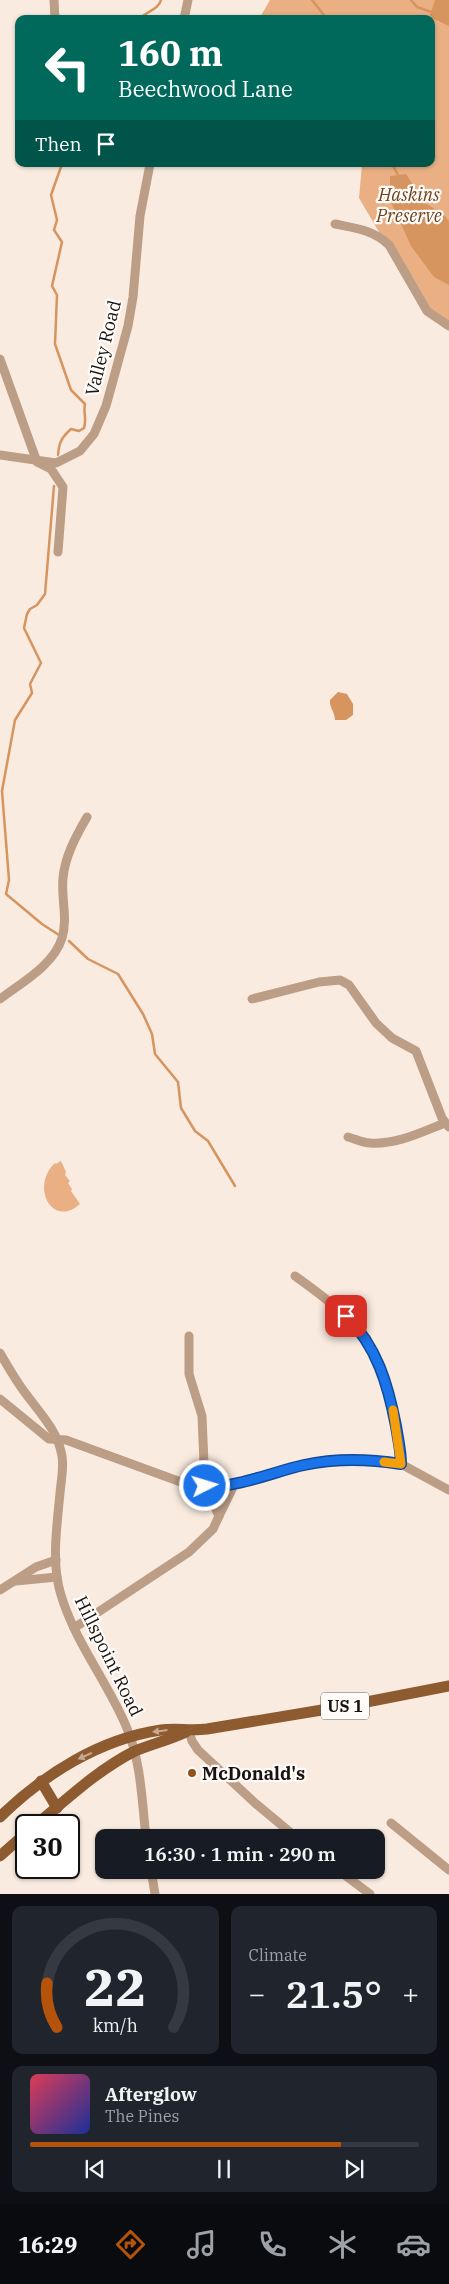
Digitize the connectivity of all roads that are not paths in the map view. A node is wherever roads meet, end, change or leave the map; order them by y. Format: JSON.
{"nodes":[{"id":1,"x":54,"y":0,"type":"edge"},
{"id":2,"x":188,"y":0,"type":"edge"},
{"id":3,"x":55,"y":15,"type":"edge"},
{"id":4,"x":185,"y":15,"type":"edge"},
{"id":5,"x":149,"y":167,"type":"edge"},
{"id":6,"x":335,"y":224,"type":"dead end"},
{"id":7,"x":449,"y":326,"type":"edge"},
{"id":8,"x":0,"y":359,"type":"edge"},
{"id":9,"x":0,"y":455,"type":"edge"},
{"id":10,"x":37,"y":462,"type":"junction"},
{"id":11,"x":58,"y":552,"type":"dead end"},
{"id":12,"x":87,"y":818,"type":"dead end"},
{"id":13,"x":0,"y":999,"type":"edge"},
{"id":14,"x":252,"y":999,"type":"dead end"},
{"id":15,"x":447,"y":1125,"type":"edge"},
{"id":16,"x":348,"y":1137,"type":"dead end"},
{"id":17,"x":295,"y":1276,"type":"dead end"},
{"id":18,"x":189,"y":1336,"type":"dead end"},
{"id":19,"x":0,"y":1353,"type":"edge"},
{"id":20,"x":0,"y":1399,"type":"edge"},
{"id":21,"x":56,"y":1440,"type":"junction"},
{"id":22,"x":401,"y":1464,"type":"junction"},
{"id":23,"x":235,"y":1483,"type":"junction"},
{"id":24,"x":205,"y":1486,"type":"junction"},
{"id":25,"x":449,"y":1490,"type":"edge"},
{"id":26,"x":219,"y":1516,"type":"junction"},
{"id":27,"x":56,"y":1560,"type":"junction"},
{"id":28,"x":57,"y":1577,"type":"junction"},
{"id":29,"x":14,"y":1582,"type":"junction"},
{"id":30,"x":0,"y":1590,"type":"edge"},
{"id":31,"x":74,"y":1628,"type":"junction"},
{"id":32,"x":449,"y":1686,"type":"edge"},
{"id":33,"x":189,"y":1731,"type":"junction"},
{"id":34,"x":130,"y":1738,"type":"junction"},
{"id":35,"x":134,"y":1752,"type":"junction"},
{"id":36,"x":41,"y":1781,"type":"junction"},
{"id":37,"x":57,"y":1808,"type":"junction"},
{"id":38,"x":50,"y":1814,"type":"edge"},
{"id":39,"x":0,"y":1817,"type":"edge"},
{"id":40,"x":391,"y":1823,"type":"dead end"},
{"id":41,"x":145,"y":1829,"type":"edge"},
{"id":42,"x":286,"y":1829,"type":"edge"},
{"id":43,"x":15,"y":1843,"type":"edge"},
{"id":44,"x":0,"y":1856,"type":"edge"},
{"id":45,"x":449,"y":1870,"type":"edge"},
{"id":46,"x":152,"y":1879,"type":"edge"},
{"id":47,"x":350,"y":1879,"type":"edge"},
{"id":48,"x":155,"y":1894,"type":"edge"},
{"id":49,"x":370,"y":1894,"type":"edge"}],
"edges":[{"from":1,"to":3,"type":"street"},
{"from":2,"to":4,"type":"street"},
{"from":5,"to":10,"type":"street","name":"Valley Road"},
{"from":6,"to":7,"type":"street"},
{"from":8,"to":10,"type":"street"},
{"from":9,"to":10,"type":"street","name":"Valley Road"},
{"from":10,"to":11,"type":"street"},
{"from":12,"to":13,"type":"street"},
{"from":14,"to":15,"type":"street"},
{"from":15,"to":16,"type":"street"},
{"from":17,"to":22,"type":"street"},
{"from":18,"to":24,"type":"street"},
{"from":19,"to":21,"type":"street","name":"Hillspoint Road"},
{"from":20,"to":21,"type":"street"},
{"from":21,"to":24,"type":"street"},
{"from":21,"to":27,"type":"street","name":"Hillspoint Road"},
{"from":22,"to":23,"type":"street"},
{"from":22,"to":25,"type":"street"},
{"from":23,"to":24,"type":"street"},
{"from":23,"to":26,"type":"street"},
{"from":24,"to":26,"type":"street"},
{"from":26,"to":31,"type":"street"},
{"from":27,"to":28,"type":"street","name":"Hillspoint Road"},
{"from":27,"to":29,"type":"street"},
{"from":28,"to":29,"type":"street"},
{"from":28,"to":31,"type":"street","name":"Hillspoint Road"},
{"from":29,"to":30,"type":"street"},
{"from":31,"to":34,"type":"street","name":"Hillspoint Road"},
{"from":32,"to":33,"type":"main road","number":"US 1"},
{"from":33,"to":34,"type":"main road","number":"US 1","one_way":true},
{"from":33,"to":35,"type":"main road","number":"US 1"},
{"from":33,"to":42,"type":"street"},
{"from":34,"to":35,"type":"street","name":"Hillspoint Road"},
{"from":34,"to":36,"type":"main road","number":"US 1","one_way":true},
{"from":35,"to":37,"type":"main road","number":"US 1"},
{"from":35,"to":41,"type":"street","name":"Hillspoint Road"},
{"from":36,"to":37,"type":"main road"},
{"from":36,"to":39,"type":"main road","number":"US 1"},
{"from":37,"to":38,"type":"main road","number":"US 1"},
{"from":40,"to":45,"type":"street"},
{"from":43,"to":44,"type":"main road"},
{"from":46,"to":48,"type":"street"},
{"from":47,"to":49,"type":"street"}]}
